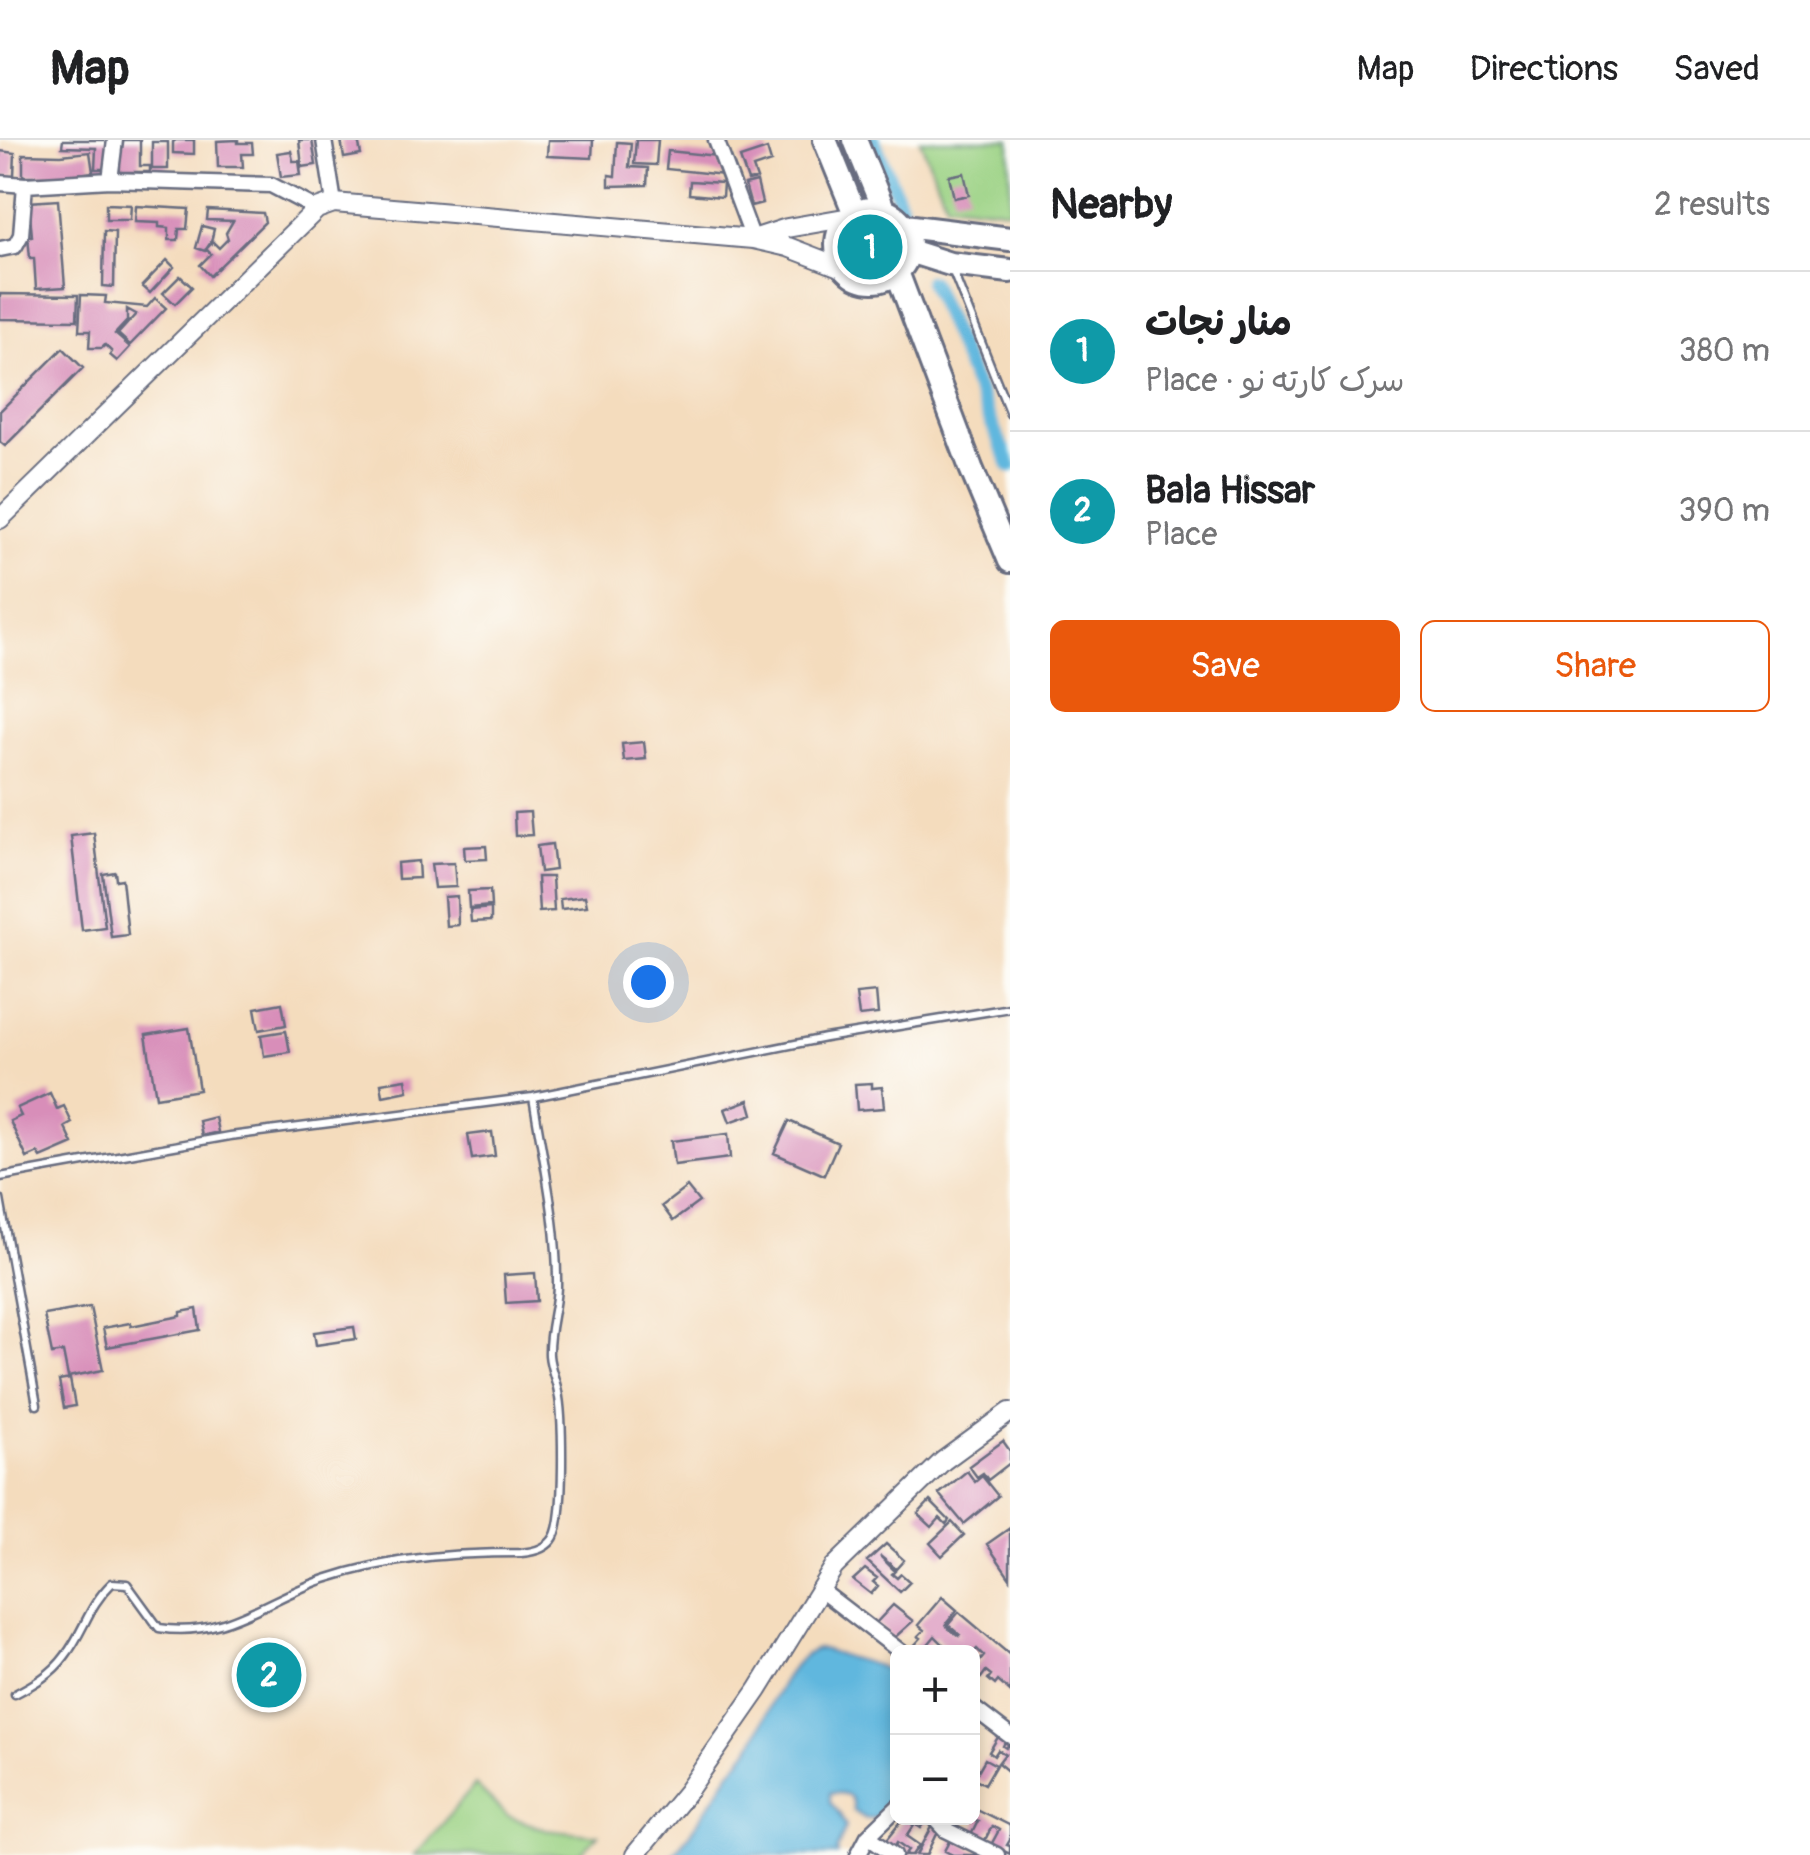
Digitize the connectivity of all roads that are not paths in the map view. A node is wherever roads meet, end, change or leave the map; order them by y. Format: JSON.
{"nodes":[{"id":1,"x":115,"y":140,"type":"edge"},
{"id":2,"x":324,"y":140,"type":"edge"},
{"id":3,"x":716,"y":140,"type":"edge"},
{"id":4,"x":826,"y":140,"type":"edge"},
{"id":5,"x":855,"y":140,"type":"edge"},
{"id":6,"x":110,"y":180,"type":"junction"},
{"id":7,"x":0,"y":183,"type":"edge"},
{"id":8,"x":25,"y":186,"type":"junction"},
{"id":9,"x":326,"y":206,"type":"junction"},
{"id":10,"x":884,"y":210,"type":"junction"},
{"id":11,"x":853,"y":215,"type":"junction"},
{"id":12,"x":905,"y":226,"type":"junction"},
{"id":13,"x":753,"y":239,"type":"junction"},
{"id":14,"x":1010,"y":239,"type":"edge"},
{"id":15,"x":0,"y":249,"type":"edge"},
{"id":16,"x":909,"y":251,"type":"junction"},
{"id":17,"x":950,"y":264,"type":"junction"},
{"id":18,"x":845,"y":269,"type":"junction"},
{"id":19,"x":1010,"y":271,"type":"edge"},
{"id":20,"x":887,"y":277,"type":"junction"},
{"id":21,"x":1010,"y":414,"type":"edge"},
{"id":22,"x":0,"y":518,"type":"edge"},
{"id":23,"x":1010,"y":561,"type":"edge"},
{"id":24,"x":1010,"y":1008,"type":"edge"},
{"id":25,"x":533,"y":1098,"type":"junction"},
{"id":26,"x":0,"y":1177,"type":"edge"},
{"id":27,"x":0,"y":1198,"type":"edge"},
{"id":28,"x":37,"y":1404,"type":"dead end"},
{"id":29,"x":1010,"y":1412,"type":"edge"},
{"id":30,"x":819,"y":1589,"type":"junction"},
{"id":31,"x":892,"y":1645,"type":"edge"},
{"id":32,"x":15,"y":1694,"type":"dead end"},
{"id":33,"x":980,"y":1713,"type":"edge"},
{"id":34,"x":1010,"y":1736,"type":"edge"},
{"id":35,"x":890,"y":1815,"type":"edge"},
{"id":36,"x":941,"y":1825,"type":"edge"},
{"id":37,"x":868,"y":1836,"type":"junction"},
{"id":38,"x":634,"y":1855,"type":"edge"},
{"id":39,"x":858,"y":1855,"type":"edge"},
{"id":40,"x":895,"y":1855,"type":"edge"},
{"id":41,"x":997,"y":1855,"type":"edge"}],
"edges":[{"from":1,"to":6,"type":"street"},
{"from":2,"to":9,"type":"street"},
{"from":3,"to":13,"type":"street"},
{"from":4,"to":11,"type":"highway"},
{"from":5,"to":10,"type":"highway"},
{"from":6,"to":8,"type":"street"},
{"from":6,"to":9,"type":"street"},
{"from":7,"to":8,"type":"street"},
{"from":8,"to":15,"type":"street"},
{"from":9,"to":13,"type":"main road"},
{"from":9,"to":22,"type":"main road"},
{"from":10,"to":11,"type":"highway"},
{"from":10,"to":12,"type":"highway"},
{"from":11,"to":13,"type":"main road"},
{"from":11,"to":18,"type":"highway"},
{"from":12,"to":14,"type":"highway"},
{"from":12,"to":16,"type":"highway"},
{"from":13,"to":18,"type":"main road"},
{"from":16,"to":17,"type":"highway"},
{"from":16,"to":20,"type":"highway"},
{"from":17,"to":19,"type":"highway"},
{"from":17,"to":21,"type":"lane"},
{"from":18,"to":20,"type":"highway"},
{"from":20,"to":23,"type":"highway"},
{"from":24,"to":25,"type":"lane"},
{"from":25,"to":26,"type":"lane"},
{"from":25,"to":32,"type":"lane"},
{"from":27,"to":28,"type":"lane"},
{"from":29,"to":30,"type":"main road"},
{"from":30,"to":31,"type":"street"},
{"from":30,"to":38,"type":"main road"},
{"from":33,"to":34,"type":"street"},
{"from":35,"to":37,"type":"street"},
{"from":36,"to":41,"type":"street"},
{"from":37,"to":39,"type":"street"},
{"from":37,"to":40,"type":"street"}]}
